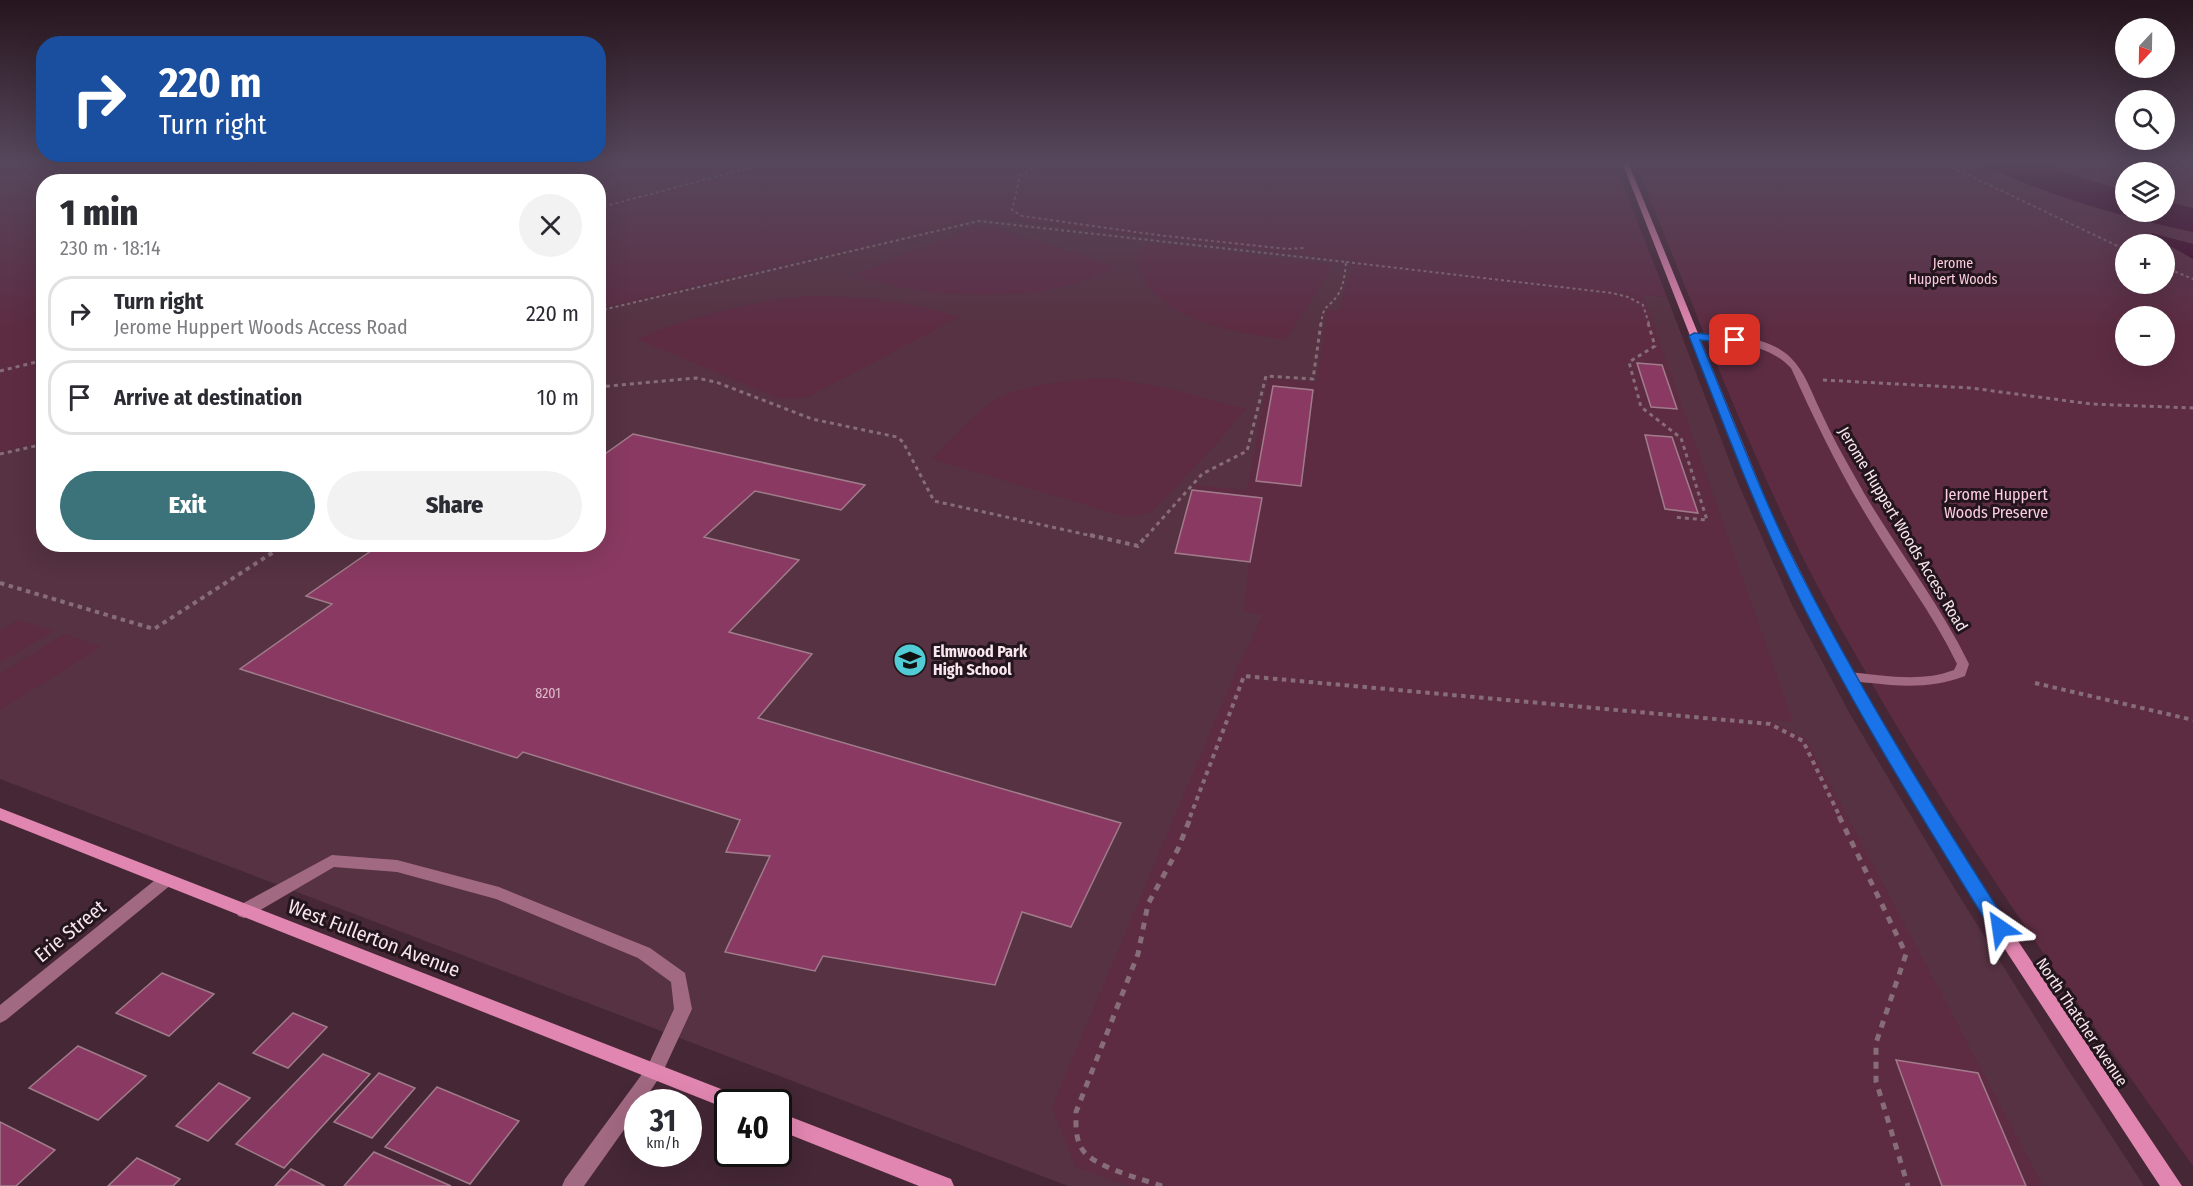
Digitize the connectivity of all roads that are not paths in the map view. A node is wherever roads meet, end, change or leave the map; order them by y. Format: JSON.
{"nodes":[{"id":1,"x":1647,"y":217,"type":"edge"},
{"id":2,"x":1694,"y":336,"type":"junction"},
{"id":3,"x":1848,"y":676,"type":"junction"},
{"id":4,"x":0,"y":814,"type":"edge"},
{"id":5,"x":166,"y":879,"type":"junction"},
{"id":6,"x":244,"y":911,"type":"junction"},
{"id":7,"x":0,"y":1015,"type":"edge"},
{"id":8,"x":654,"y":1072,"type":"junction"},
{"id":9,"x":714,"y":1095,"type":"edge"},
{"id":10,"x":792,"y":1126,"type":"edge"},
{"id":11,"x":572,"y":1186,"type":"edge"},
{"id":12,"x":944,"y":1186,"type":"edge"},
{"id":13,"x":2172,"y":1186,"type":"edge"}],
"edges":[{"from":1,"to":2,"type":"street","name":"North Thatcher Avenue"},
{"from":2,"to":3,"type":"street","name":"North Thatcher Avenue"},
{"from":2,"to":3,"type":"street","name":"Jerome Huppert Woods Access Road"},
{"from":3,"to":13,"type":"street","name":"North Thatcher Avenue"},
{"from":4,"to":5,"type":"street","name":"West Fullerton Avenue"},
{"from":5,"to":6,"type":"street","name":"West Fullerton Avenue"},
{"from":5,"to":7,"type":"street","name":"Erie Street"},
{"from":6,"to":8,"type":"street","name":"West Fullerton Avenue"},
{"from":6,"to":8,"type":"street"},
{"from":8,"to":9,"type":"street","name":"West Fullerton Avenue"},
{"from":8,"to":11,"type":"street"},
{"from":10,"to":12,"type":"street"}]}
